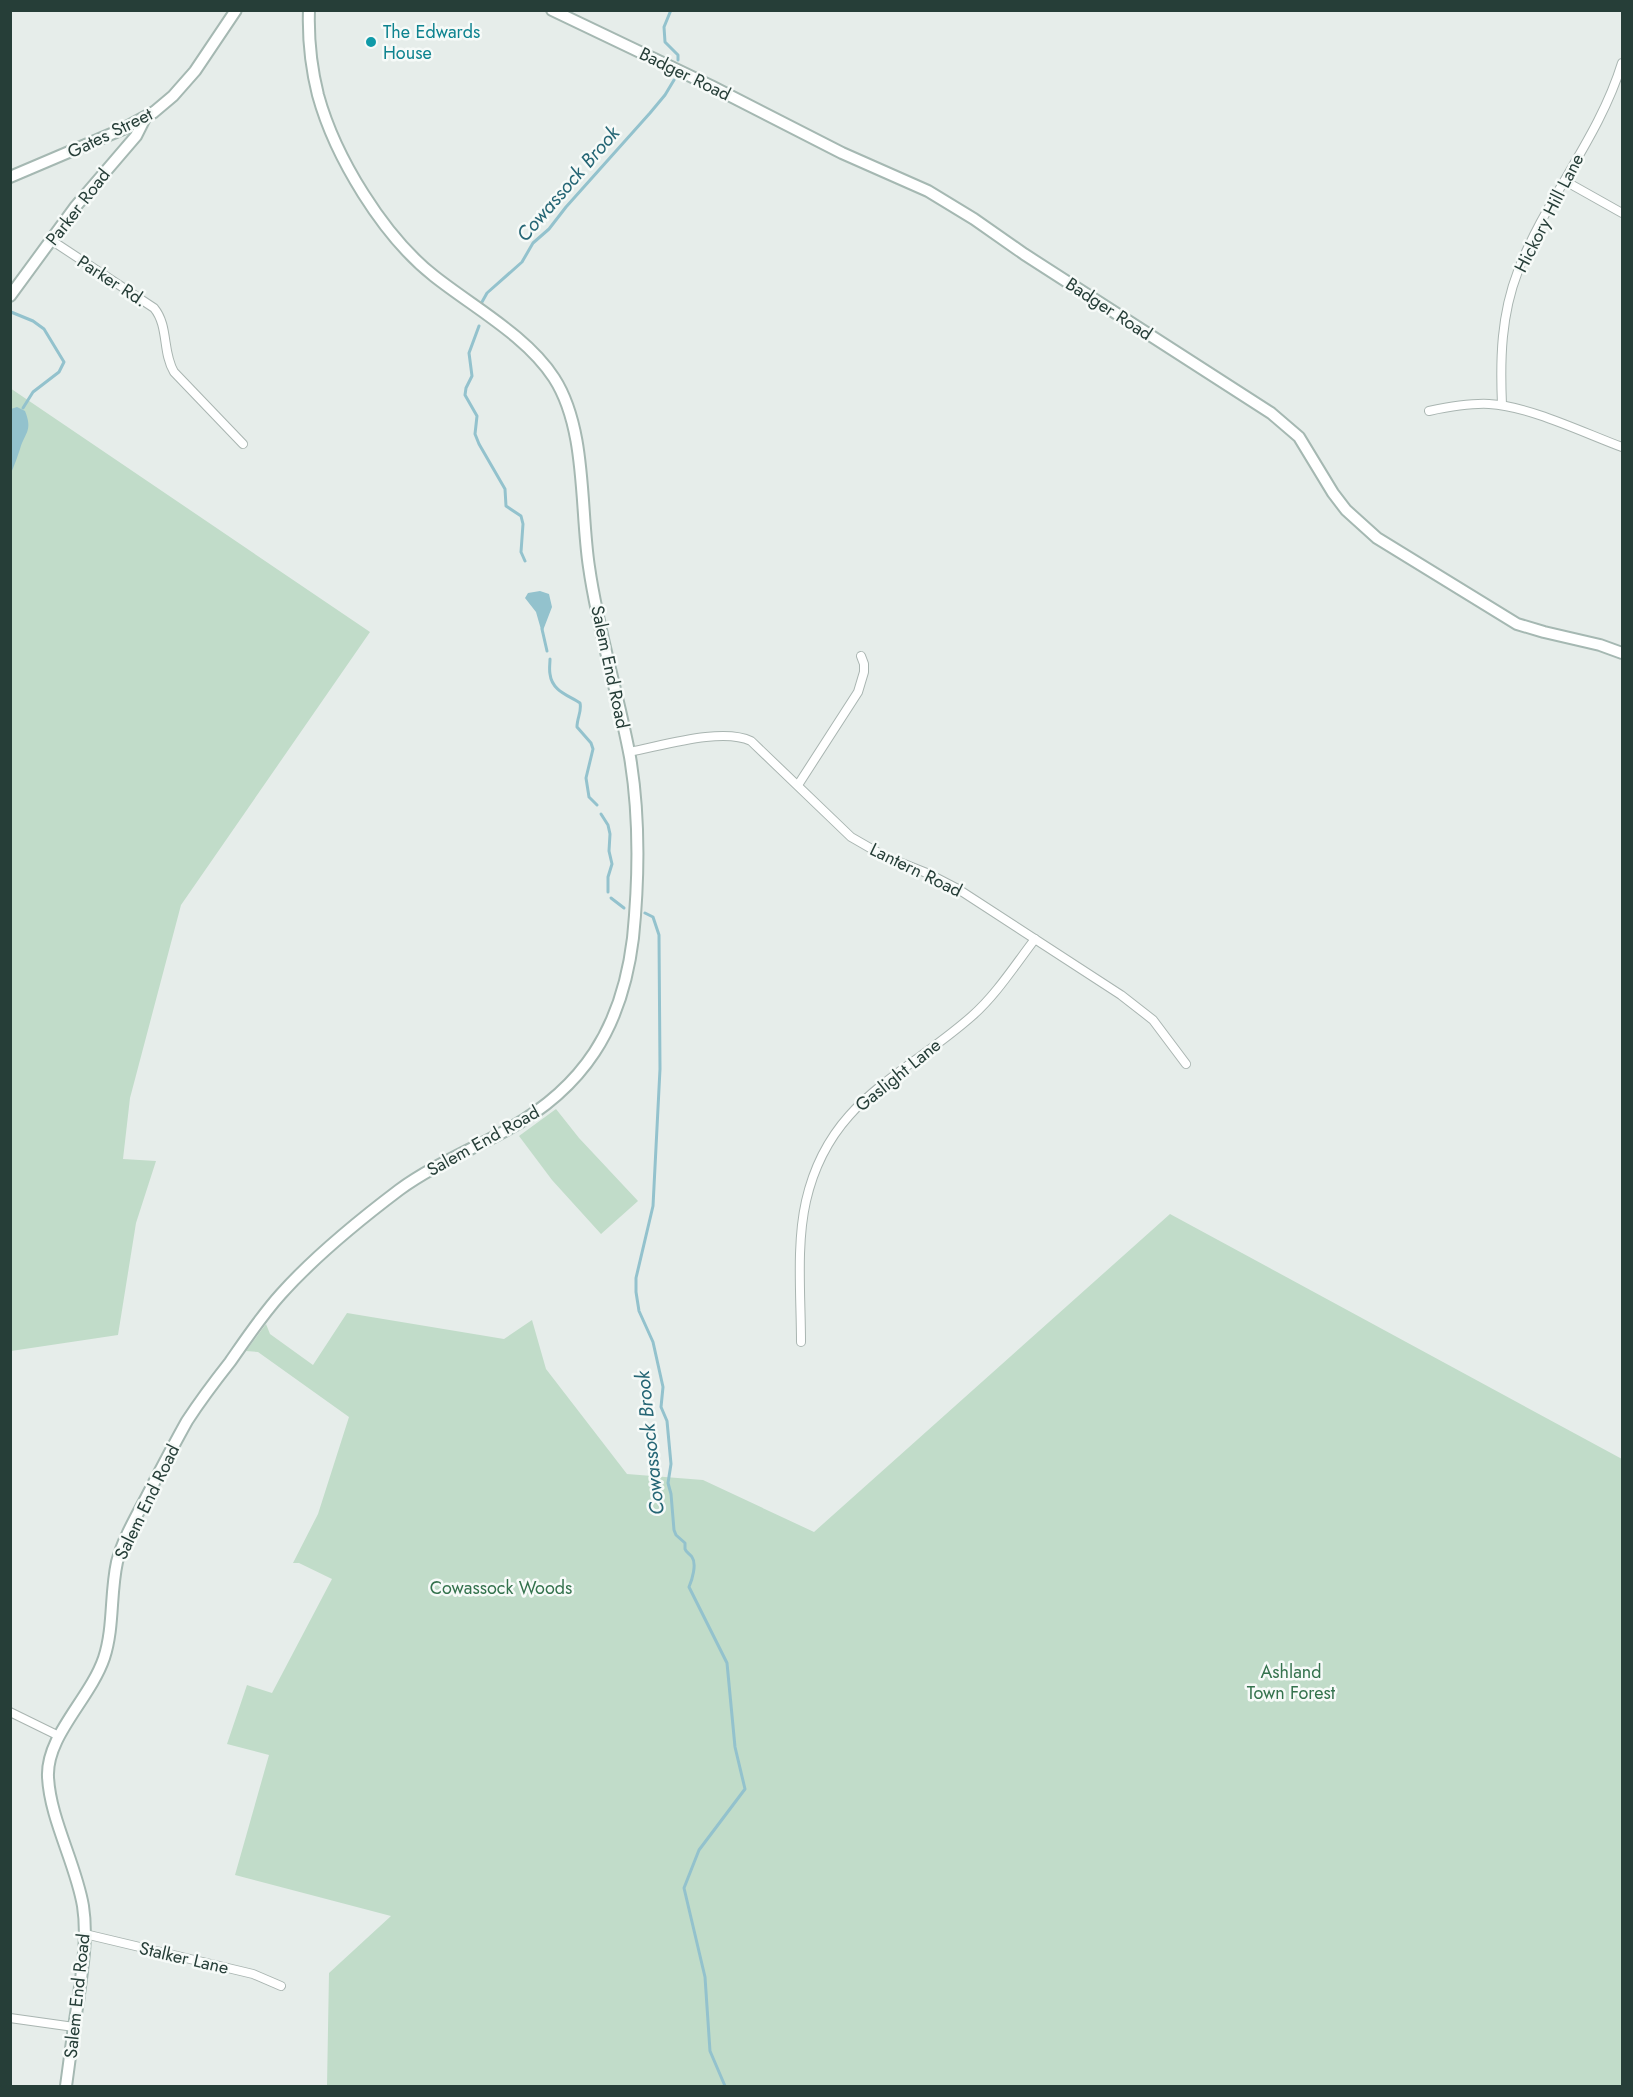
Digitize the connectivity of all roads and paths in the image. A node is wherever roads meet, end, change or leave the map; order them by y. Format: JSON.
{"nodes":[{"id":1,"x":237,"y":10,"type":"edge"},
{"id":2,"x":309,"y":10,"type":"edge"},
{"id":3,"x":552,"y":10,"type":"edge"},
{"id":4,"x":1623,"y":63,"type":"edge"},
{"id":5,"x":145,"y":118,"type":"junction"},
{"id":6,"x":10,"y":177,"type":"edge"},
{"id":7,"x":1564,"y":181,"type":"junction"},
{"id":8,"x":1623,"y":213,"type":"edge"},
{"id":9,"x":51,"y":240,"type":"junction"},
{"id":10,"x":10,"y":297,"type":"edge"},
{"id":11,"x":1502,"y":405,"type":"junction"},
{"id":12,"x":1429,"y":411,"type":"dead end"},
{"id":13,"x":243,"y":444,"type":"dead end"},
{"id":14,"x":1623,"y":447,"type":"edge"},
{"id":15,"x":1623,"y":653,"type":"edge"},
{"id":16,"x":861,"y":656,"type":"dead end"},
{"id":17,"x":629,"y":752,"type":"junction"},
{"id":18,"x":798,"y":786,"type":"junction"},
{"id":19,"x":1035,"y":939,"type":"junction"},
{"id":20,"x":1186,"y":1064,"type":"dead end"},
{"id":21,"x":801,"y":1342,"type":"dead end"},
{"id":22,"x":10,"y":1712,"type":"edge"},
{"id":23,"x":58,"y":1736,"type":"junction"},
{"id":24,"x":86,"y":1934,"type":"junction"},
{"id":25,"x":281,"y":1986,"type":"dead end"},
{"id":26,"x":10,"y":2018,"type":"edge"},
{"id":27,"x":74,"y":2027,"type":"junction"},
{"id":28,"x":66,"y":2086,"type":"edge"}],
"edges":[{"from":1,"to":5,"type":"street","name":"Gates Street"},
{"from":2,"to":17,"type":"street","name":"Salem End Road"},
{"from":3,"to":15,"type":"street","name":"Badger Road"},
{"from":4,"to":7,"type":"street","name":"Hickory Hill Lane"},
{"from":5,"to":6,"type":"street","name":"Gates Street"},
{"from":5,"to":9,"type":"street","name":"Parker Road"},
{"from":7,"to":8,"type":"street"},
{"from":7,"to":11,"type":"street","name":"Hickory Hill Lane"},
{"from":9,"to":10,"type":"street","name":"Parker Road"},
{"from":9,"to":13,"type":"street","name":"Parker Rd."},
{"from":11,"to":12,"type":"street"},
{"from":11,"to":14,"type":"street"},
{"from":16,"to":18,"type":"street"},
{"from":17,"to":18,"type":"street","name":"Lantern Road"},
{"from":17,"to":23,"type":"street","name":"Salem End Road"},
{"from":18,"to":19,"type":"street","name":"Lantern Road"},
{"from":19,"to":20,"type":"street","name":"Lantern Road"},
{"from":19,"to":21,"type":"street","name":"Gaslight Lane"},
{"from":22,"to":23,"type":"street"},
{"from":23,"to":24,"type":"street","name":"Salem End Road"},
{"from":24,"to":25,"type":"street","name":"Stalker Lane"},
{"from":24,"to":27,"type":"street","name":"Salem End Road"},
{"from":26,"to":27,"type":"street"},
{"from":27,"to":28,"type":"street","name":"Salem End Road"}]}
